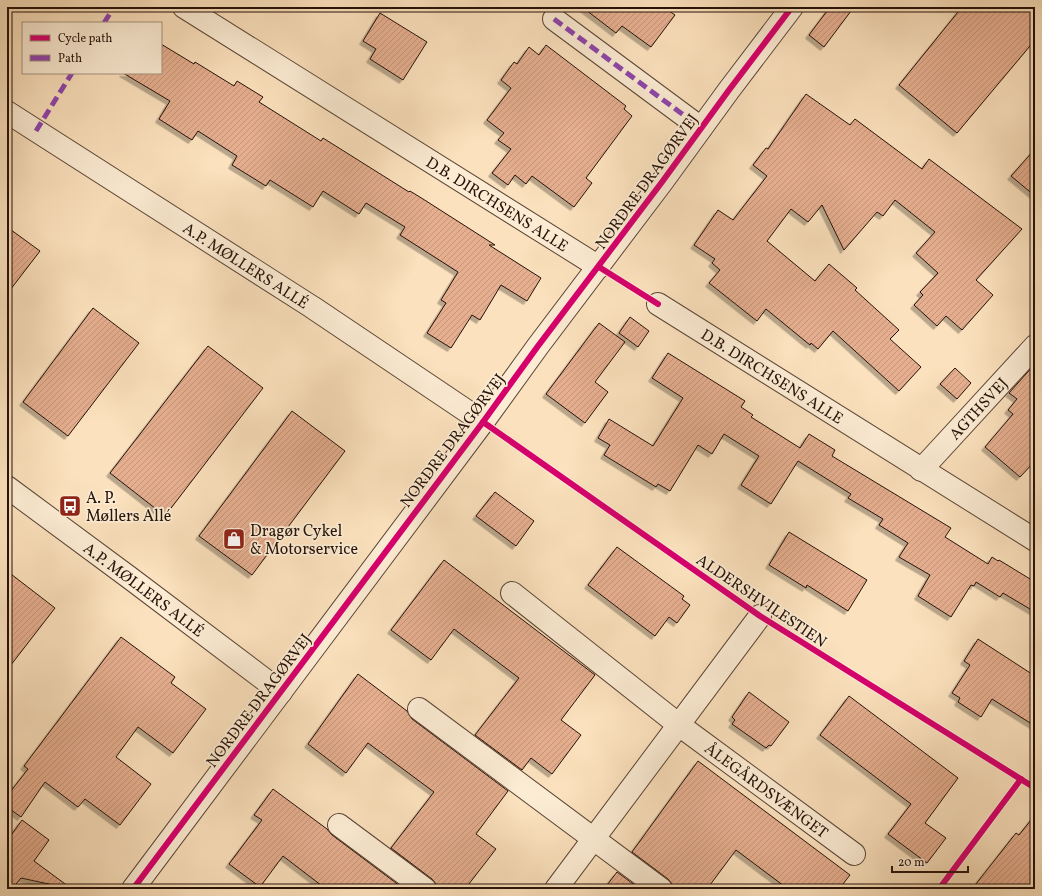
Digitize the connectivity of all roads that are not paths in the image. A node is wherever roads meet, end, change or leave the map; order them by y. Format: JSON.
{"nodes":[{"id":1,"x":184,"y":7,"type":"edge"},
{"id":2,"x":792,"y":7,"type":"edge"},
{"id":3,"x":554,"y":19,"type":"dead end"},
{"id":4,"x":7,"y":112,"type":"edge"},
{"id":5,"x":701,"y":128,"type":"junction"},
{"id":6,"x":599,"y":267,"type":"junction"},
{"id":7,"x":658,"y":304,"type":"dead end"},
{"id":8,"x":1035,"y":346,"type":"edge"},
{"id":9,"x":483,"y":422,"type":"junction"},
{"id":10,"x":922,"y":470,"type":"junction"},
{"id":11,"x":7,"y":487,"type":"edge"},
{"id":12,"x":1035,"y":540,"type":"edge"},
{"id":13,"x":512,"y":593,"type":"dead end"},
{"id":14,"x":760,"y":616,"type":"dead end"},
{"id":15,"x":281,"y":692,"type":"junction"},
{"id":16,"x":420,"y":710,"type":"dead end"},
{"id":17,"x":679,"y":725,"type":"junction"},
{"id":18,"x":339,"y":826,"type":"dead end"},
{"id":19,"x":594,"y":839,"type":"junction"},
{"id":20,"x":854,"y":854,"type":"dead end"},
{"id":21,"x":133,"y":889,"type":"edge"},
{"id":22,"x":425,"y":889,"type":"edge"},
{"id":23,"x":556,"y":889,"type":"edge"},
{"id":24,"x":661,"y":889,"type":"edge"}],
"edges":[{"from":1,"to":6,"type":"street","name":"D.B. DIRCHSENS ALLE"},
{"from":2,"to":5,"type":"street","name":"NORDRE DRAGØRVEJ"},
{"from":3,"to":5,"type":"street","name":"NORDRE DRAGØRVEJ"},
{"from":4,"to":9,"type":"street","name":"A.P. MØLLERS ALLÉ"},
{"from":5,"to":6,"type":"street","name":"NORDRE DRAGØRVEJ"},
{"from":6,"to":9,"type":"street","name":"NORDRE DRAGØRVEJ"},
{"from":7,"to":10,"type":"street","name":"D.B. DIRCHSENS ALLE"},
{"from":8,"to":10,"type":"street","name":"AGTHSVEJ"},
{"from":9,"to":15,"type":"street","name":"NORDRE DRAGØRVEJ"},
{"from":10,"to":12,"type":"street","name":"D.B. DIRCHSENS ALLE"},
{"from":11,"to":15,"type":"street","name":"A.P. MØLLERS ALLÉ"},
{"from":13,"to":17,"type":"street","name":"ÅLEGÅRDSVÆNGET"},
{"from":14,"to":17,"type":"street"},
{"from":15,"to":21,"type":"street","name":"NORDRE DRAGØRVEJ"},
{"from":16,"to":19,"type":"street"},
{"from":17,"to":19,"type":"street"},
{"from":17,"to":20,"type":"street","name":"ÅLEGÅRDSVÆNGET"},
{"from":18,"to":22,"type":"street"},
{"from":19,"to":23,"type":"street"},
{"from":19,"to":24,"type":"street"}]}
